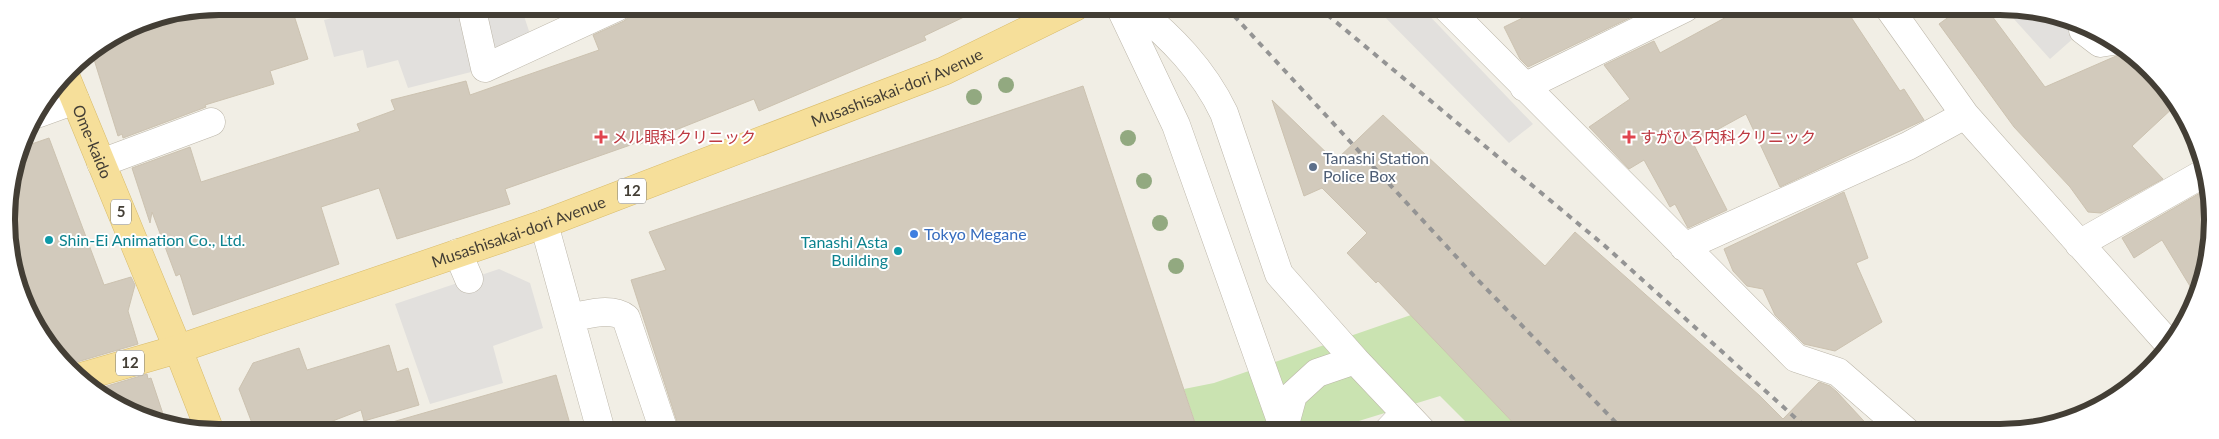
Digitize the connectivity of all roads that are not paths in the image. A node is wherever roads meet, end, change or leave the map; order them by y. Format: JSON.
{"nodes":[{"id":1,"x":473,"y":15,"type":"edge"},
{"id":2,"x":600,"y":15,"type":"edge"},
{"id":3,"x":1059,"y":15,"type":"edge"},
{"id":4,"x":1124,"y":15,"type":"edge"},
{"id":5,"x":1144,"y":15,"type":"edge"},
{"id":6,"x":1453,"y":15,"type":"edge"},
{"id":7,"x":1671,"y":15,"type":"edge"},
{"id":8,"x":1893,"y":15,"type":"edge"},
{"id":9,"x":68,"y":83,"type":"edge"},
{"id":10,"x":1524,"y":87,"type":"junction"},
{"id":11,"x":75,"y":100,"type":"junction"},
{"id":12,"x":46,"y":110,"type":"edge"},
{"id":13,"x":1965,"y":115,"type":"junction"},
{"id":14,"x":211,"y":122,"type":"dead end"},
{"id":15,"x":101,"y":163,"type":"junction"},
{"id":16,"x":2199,"y":176,"type":"edge"},
{"id":17,"x":544,"y":224,"type":"junction"},
{"id":18,"x":2079,"y":244,"type":"junction"},
{"id":19,"x":1684,"y":247,"type":"junction"},
{"id":20,"x":458,"y":253,"type":"junction"},
{"id":21,"x":468,"y":279,"type":"dead end"},
{"id":22,"x":570,"y":318,"type":"junction"},
{"id":23,"x":2165,"y":340,"type":"edge"},
{"id":24,"x":178,"y":349,"type":"junction"},
{"id":25,"x":1355,"y":360,"type":"junction"},
{"id":26,"x":87,"y":375,"type":"edge"},
{"id":27,"x":207,"y":424,"type":"edge"},
{"id":28,"x":599,"y":424,"type":"edge"},
{"id":29,"x":662,"y":424,"type":"edge"},
{"id":30,"x":1283,"y":424,"type":"edge"},
{"id":31,"x":1286,"y":424,"type":"edge"},
{"id":32,"x":1403,"y":424,"type":"edge"},
{"id":33,"x":1898,"y":424,"type":"edge"}],
"edges":[{"from":1,"to":2,"type":"street"},
{"from":3,"to":17,"type":"main road","name":"Musashisakai-dori Avenue","number":"12"},
{"from":4,"to":30,"type":"street"},
{"from":5,"to":25,"type":"street"},
{"from":6,"to":10,"type":"street"},
{"from":7,"to":10,"type":"street"},
{"from":8,"to":13,"type":"street"},
{"from":9,"to":11,"type":"main road","name":"Ome-kaido","number":"5"},
{"from":10,"to":19,"type":"street"},
{"from":11,"to":12,"type":"street"},
{"from":11,"to":15,"type":"main road","name":"Ome-kaido","number":"5"},
{"from":13,"to":18,"type":"street"},
{"from":13,"to":19,"type":"street"},
{"from":14,"to":15,"type":"street"},
{"from":15,"to":24,"type":"main road","name":"Ome-kaido","number":"5"},
{"from":16,"to":18,"type":"street"},
{"from":17,"to":20,"type":"main road","name":"Musashisakai-dori Avenue","number":"12"},
{"from":17,"to":22,"type":"street"},
{"from":18,"to":23,"type":"street"},
{"from":19,"to":33,"type":"street"},
{"from":20,"to":21,"type":"street"},
{"from":20,"to":24,"type":"main road","name":"Musashisakai-dori Avenue","number":"12"},
{"from":22,"to":28,"type":"street"},
{"from":22,"to":29,"type":"street"},
{"from":24,"to":26,"type":"main road","number":"12"},
{"from":24,"to":27,"type":"main road","number":"5"},
{"from":25,"to":31,"type":"street"},
{"from":25,"to":32,"type":"street"}]}
